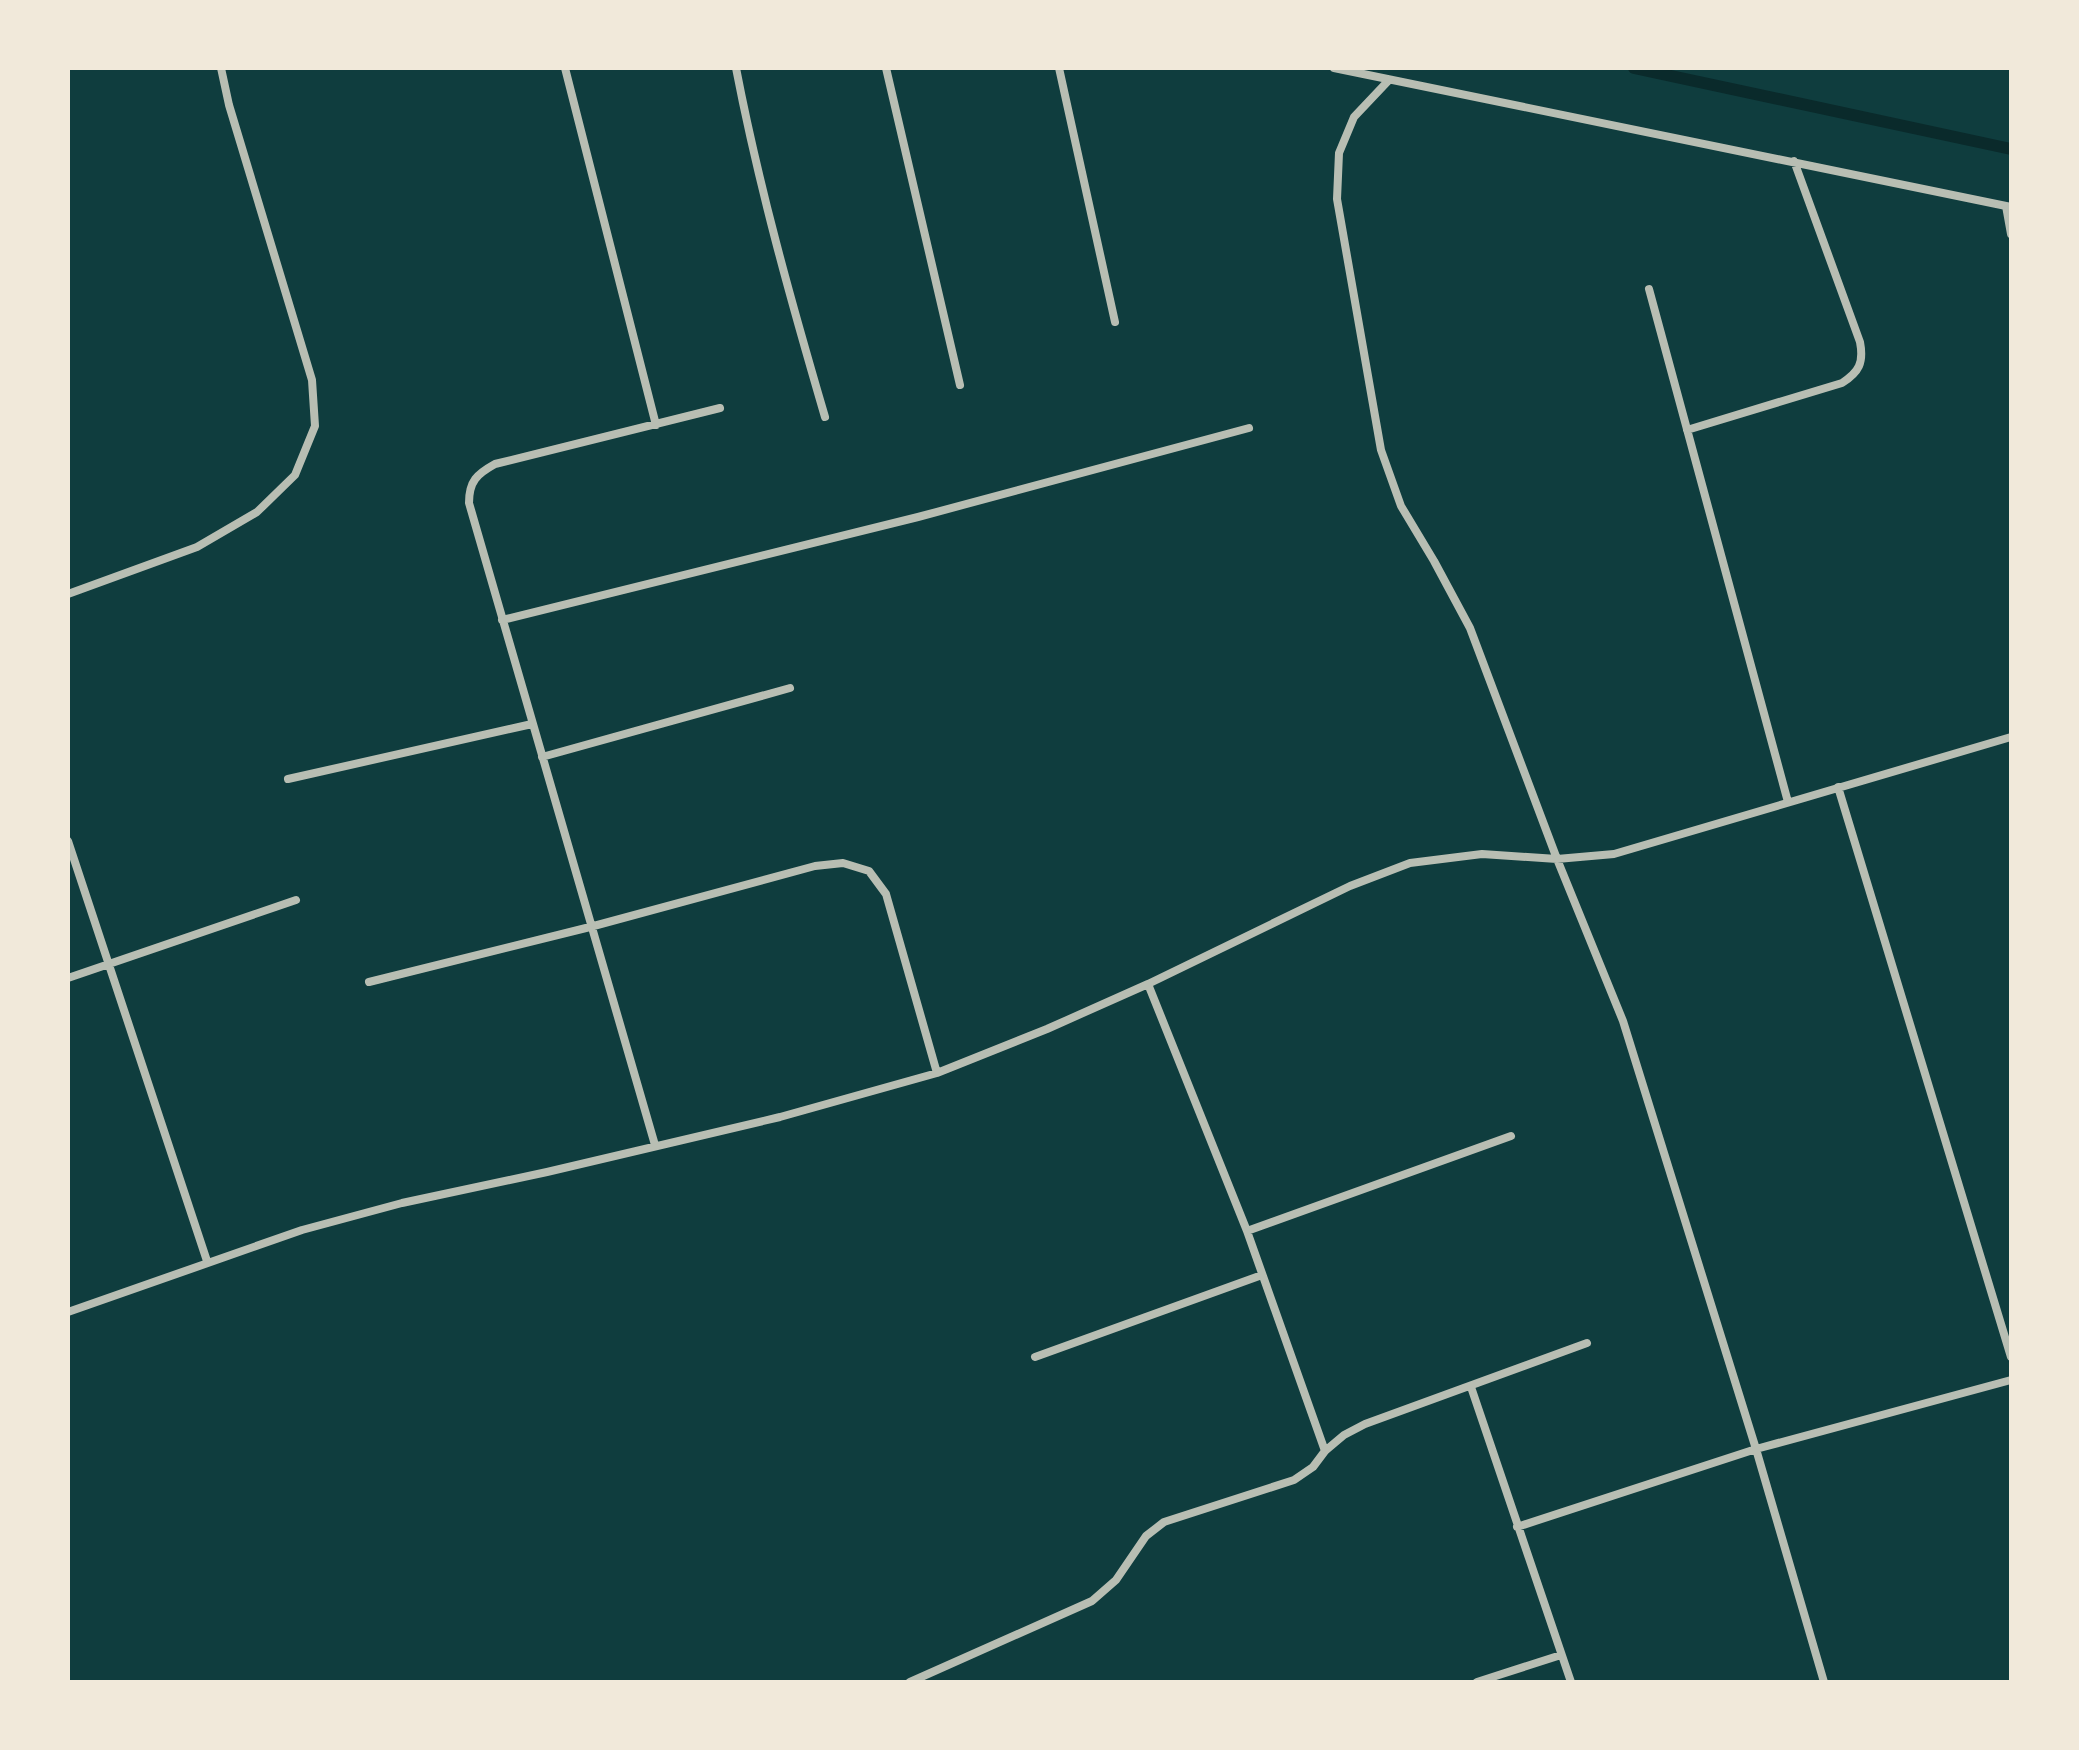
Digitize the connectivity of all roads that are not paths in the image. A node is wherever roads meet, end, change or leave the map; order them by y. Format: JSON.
{"nodes":[{"id":1,"x":221,"y":68,"type":"edge"},
{"id":2,"x":565,"y":68,"type":"edge"},
{"id":3,"x":736,"y":68,"type":"edge"},
{"id":4,"x":886,"y":68,"type":"edge"},
{"id":5,"x":1059,"y":68,"type":"edge"},
{"id":6,"x":1334,"y":68,"type":"edge"},
{"id":7,"x":1389,"y":80,"type":"junction"},
{"id":8,"x":1794,"y":161,"type":"junction"},
{"id":9,"x":2008,"y":206,"type":"edge"},
{"id":10,"x":2011,"y":234,"type":"edge"},
{"id":11,"x":1649,"y":289,"type":"dead end"},
{"id":12,"x":1115,"y":322,"type":"dead end"},
{"id":13,"x":960,"y":385,"type":"dead end"},
{"id":14,"x":720,"y":408,"type":"dead end"},
{"id":15,"x":825,"y":417,"type":"dead end"},
{"id":16,"x":656,"y":425,"type":"junction"},
{"id":17,"x":1249,"y":428,"type":"dead end"},
{"id":18,"x":1687,"y":430,"type":"junction"},
{"id":19,"x":68,"y":594,"type":"edge"},
{"id":20,"x":502,"y":620,"type":"junction"},
{"id":21,"x":790,"y":688,"type":"dead end"},
{"id":22,"x":532,"y":724,"type":"junction"},
{"id":23,"x":2011,"y":737,"type":"edge"},
{"id":24,"x":542,"y":757,"type":"junction"},
{"id":25,"x":288,"y":779,"type":"dead end"},
{"id":26,"x":1838,"y":787,"type":"junction"},
{"id":27,"x":1788,"y":802,"type":"junction"},
{"id":28,"x":68,"y":841,"type":"edge"},
{"id":29,"x":1557,"y":859,"type":"junction"},
{"id":30,"x":296,"y":900,"type":"dead end"},
{"id":31,"x":590,"y":927,"type":"junction"},
{"id":32,"x":109,"y":964,"type":"junction"},
{"id":33,"x":68,"y":978,"type":"edge"},
{"id":34,"x":369,"y":982,"type":"dead end"},
{"id":35,"x":1148,"y":984,"type":"junction"},
{"id":36,"x":937,"y":1073,"type":"junction"},
{"id":37,"x":1511,"y":1136,"type":"dead end"},
{"id":38,"x":655,"y":1145,"type":"junction"},
{"id":39,"x":1247,"y":1231,"type":"junction"},
{"id":40,"x":207,"y":1261,"type":"junction"},
{"id":41,"x":1262,"y":1275,"type":"junction"},
{"id":42,"x":68,"y":1312,"type":"edge"},
{"id":43,"x":1587,"y":1343,"type":"dead end"},
{"id":44,"x":1035,"y":1357,"type":"dead end"},
{"id":45,"x":2011,"y":1357,"type":"edge"},
{"id":46,"x":2011,"y":1380,"type":"edge"},
{"id":47,"x":1471,"y":1387,"type":"junction"},
{"id":48,"x":1756,"y":1449,"type":"junction"},
{"id":49,"x":1325,"y":1451,"type":"junction"},
{"id":50,"x":1517,"y":1527,"type":"junction"},
{"id":51,"x":1561,"y":1655,"type":"junction"},
{"id":52,"x":910,"y":1682,"type":"edge"},
{"id":53,"x":1477,"y":1682,"type":"edge"},
{"id":54,"x":1571,"y":1682,"type":"edge"},
{"id":55,"x":1824,"y":1682,"type":"edge"}],
"edges":[{"from":1,"to":19,"type":"street"},
{"from":2,"to":16,"type":"street"},
{"from":3,"to":15,"type":"street"},
{"from":4,"to":13,"type":"street"},
{"from":5,"to":12,"type":"street"},
{"from":6,"to":7,"type":"street"},
{"from":7,"to":8,"type":"street"},
{"from":7,"to":29,"type":"street"},
{"from":8,"to":9,"type":"street"},
{"from":8,"to":18,"type":"street"},
{"from":9,"to":10,"type":"street"},
{"from":11,"to":18,"type":"street"},
{"from":14,"to":16,"type":"street"},
{"from":16,"to":20,"type":"street"},
{"from":17,"to":20,"type":"street"},
{"from":18,"to":27,"type":"street"},
{"from":20,"to":22,"type":"street"},
{"from":21,"to":24,"type":"street"},
{"from":22,"to":24,"type":"street"},
{"from":22,"to":25,"type":"street"},
{"from":23,"to":26,"type":"street"},
{"from":24,"to":31,"type":"street"},
{"from":26,"to":27,"type":"street"},
{"from":26,"to":45,"type":"street"},
{"from":27,"to":29,"type":"street"},
{"from":28,"to":32,"type":"street"},
{"from":29,"to":35,"type":"street"},
{"from":29,"to":48,"type":"street"},
{"from":30,"to":32,"type":"street"},
{"from":31,"to":34,"type":"street"},
{"from":31,"to":36,"type":"street"},
{"from":31,"to":38,"type":"street"},
{"from":32,"to":33,"type":"street"},
{"from":32,"to":40,"type":"street"},
{"from":35,"to":36,"type":"street"},
{"from":35,"to":39,"type":"street"},
{"from":36,"to":38,"type":"street"},
{"from":37,"to":39,"type":"street"},
{"from":38,"to":40,"type":"street"},
{"from":39,"to":41,"type":"street"},
{"from":40,"to":42,"type":"street"},
{"from":41,"to":44,"type":"street"},
{"from":41,"to":49,"type":"street"},
{"from":43,"to":47,"type":"street"},
{"from":46,"to":48,"type":"street"},
{"from":47,"to":49,"type":"street"},
{"from":47,"to":50,"type":"street"},
{"from":48,"to":50,"type":"street"},
{"from":48,"to":55,"type":"street"},
{"from":49,"to":52,"type":"street"},
{"from":50,"to":51,"type":"street"},
{"from":51,"to":53,"type":"street"},
{"from":51,"to":54,"type":"street"}]}
